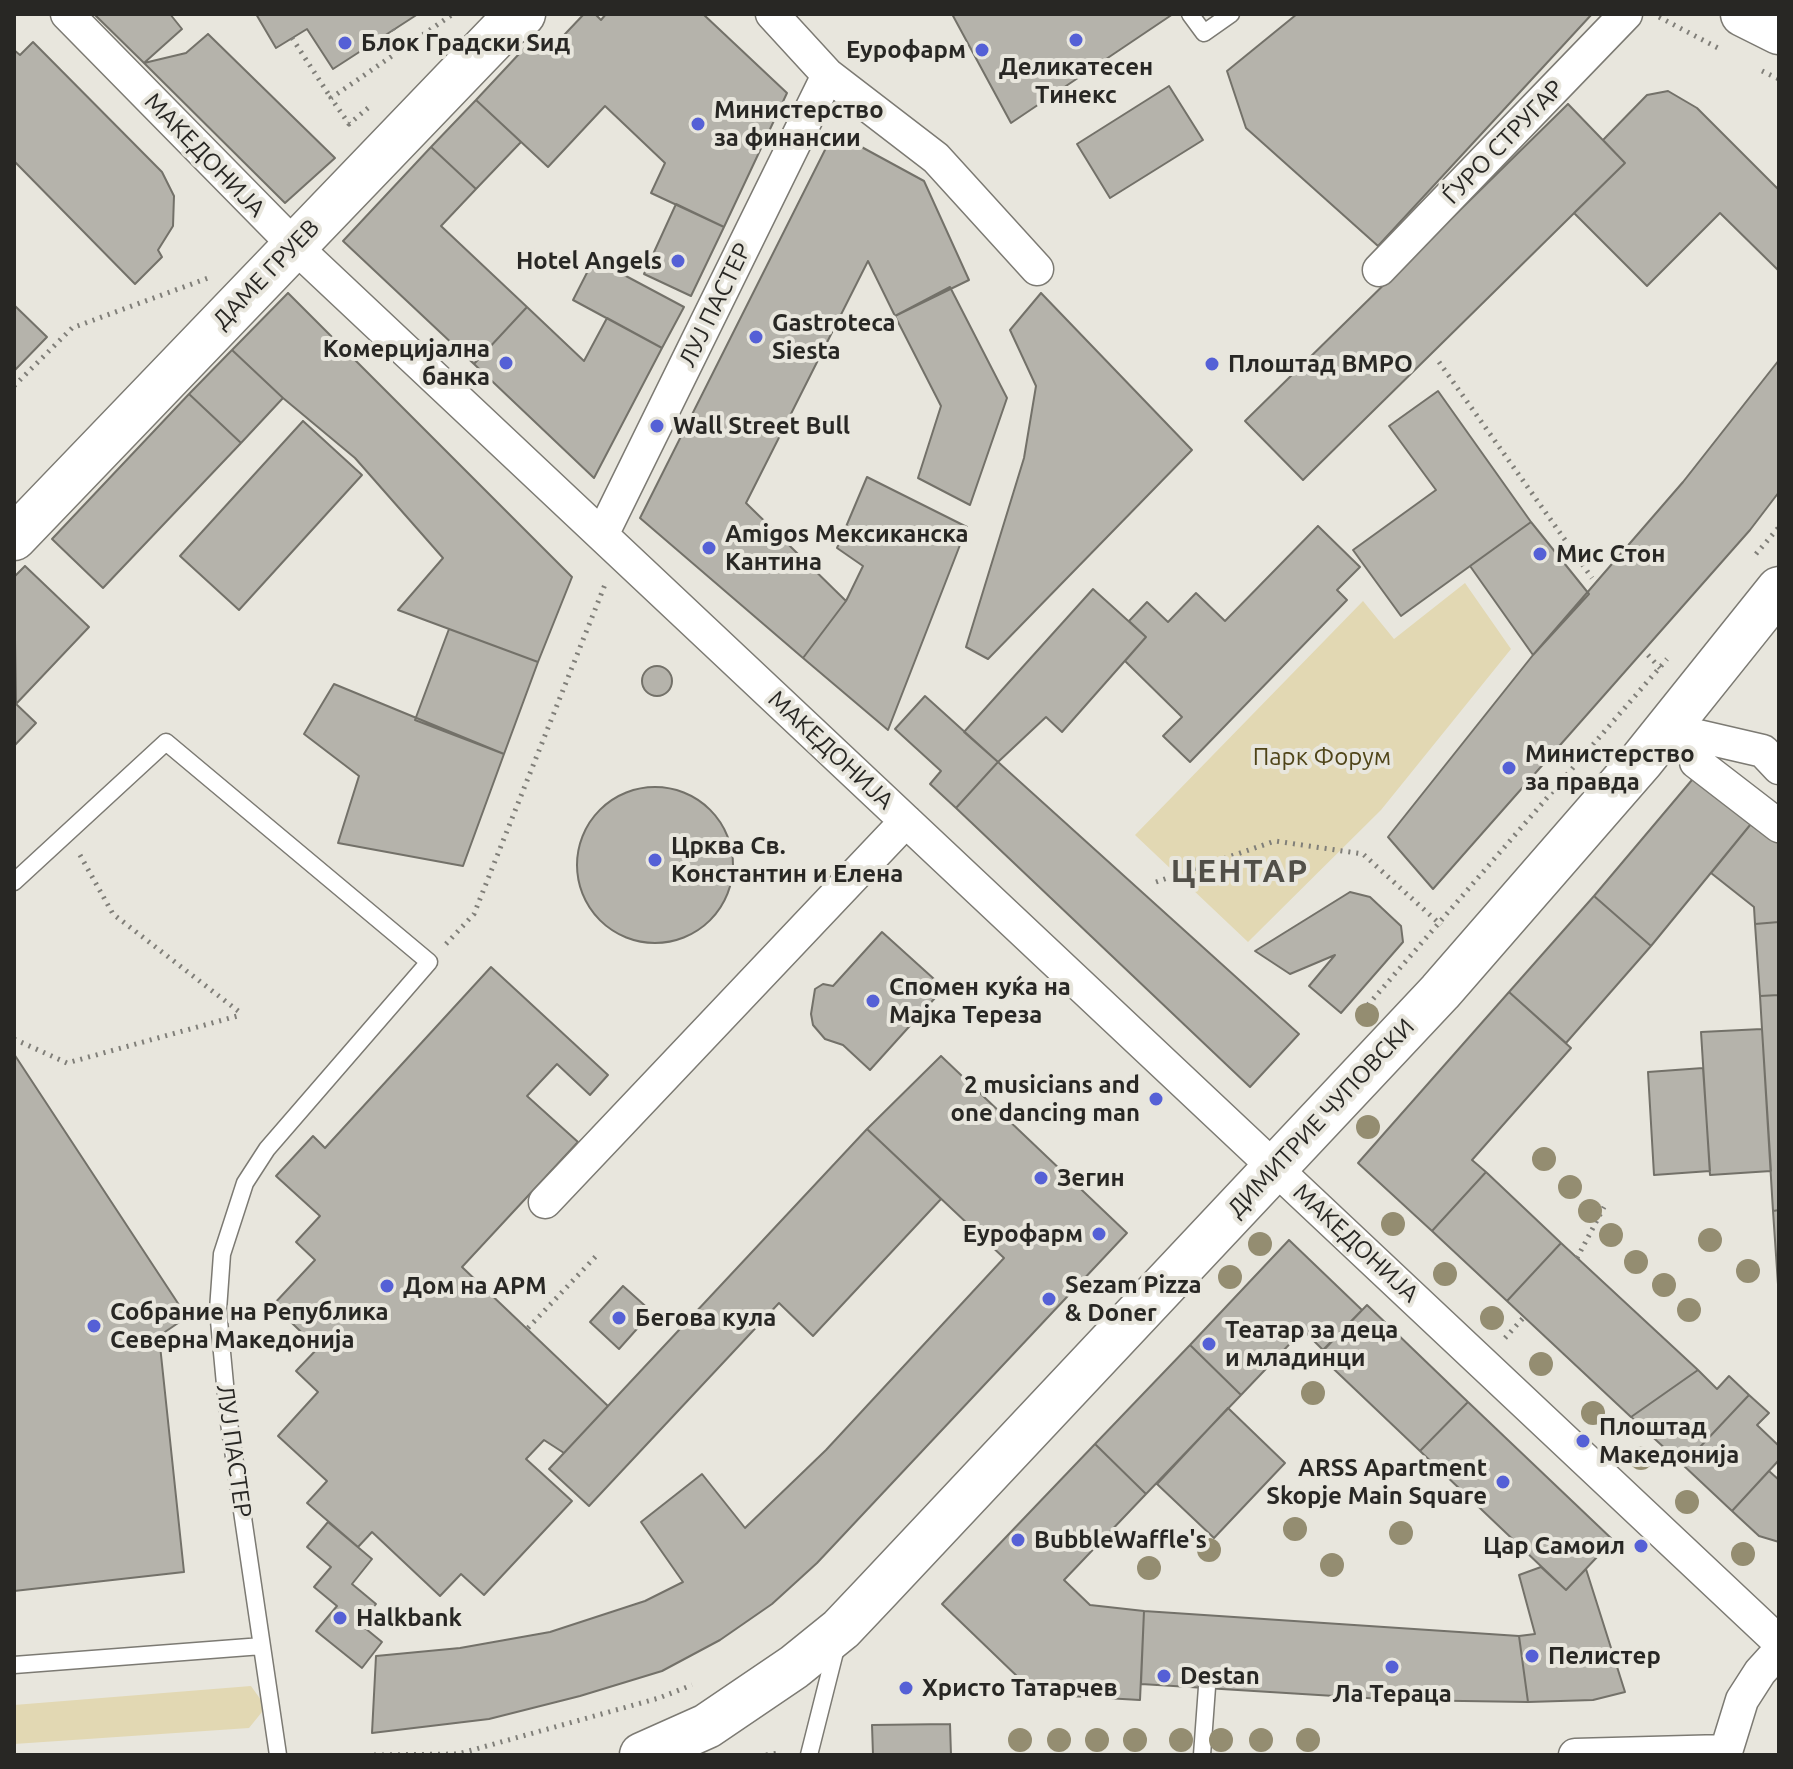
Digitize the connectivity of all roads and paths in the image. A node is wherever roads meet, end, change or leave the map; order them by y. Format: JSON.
{"nodes":[{"id":1,"x":67,"y":14,"type":"edge"},
{"id":2,"x":453,"y":14,"type":"edge"},
{"id":3,"x":523,"y":14,"type":"edge"},
{"id":4,"x":772,"y":14,"type":"edge"},
{"id":5,"x":1190,"y":14,"type":"edge"},
{"id":6,"x":1231,"y":14,"type":"edge"},
{"id":7,"x":1626,"y":14,"type":"edge"},
{"id":8,"x":1743,"y":14,"type":"edge"},
{"id":9,"x":393,"y":29,"type":"dead end"},
{"id":10,"x":427,"y":31,"type":"junction"},
{"id":11,"x":1779,"y":32,"type":"edge"},
{"id":12,"x":292,"y":38,"type":"dead end"},
{"id":13,"x":431,"y":39,"type":"dead end"},
{"id":14,"x":403,"y":47,"type":"junction"},
{"id":15,"x":828,"y":75,"type":"junction"},
{"id":16,"x":331,"y":98,"type":"junction"},
{"id":17,"x":349,"y":124,"type":"dead end"},
{"id":18,"x":295,"y":244,"type":"junction"},
{"id":19,"x":218,"y":267,"type":"dead end"},
{"id":20,"x":1037,"y":269,"type":"dead end"},
{"id":21,"x":1379,"y":270,"type":"dead end"},
{"id":22,"x":1439,"y":362,"type":"dead end"},
{"id":23,"x":14,"y":386,"type":"edge"},
{"id":24,"x":14,"y":538,"type":"edge"},
{"id":25,"x":611,"y":543,"type":"junction"},
{"id":26,"x":1592,"y":578,"type":"dead end"},
{"id":27,"x":1779,"y":589,"type":"edge"},
{"id":28,"x":1648,"y":655,"type":"dead end"},
{"id":29,"x":1668,"y":729,"type":"junction"},
{"id":30,"x":1774,"y":750,"type":"edge"},
{"id":31,"x":1696,"y":762,"type":"dead end"},
{"id":32,"x":906,"y":821,"type":"junction"},
{"id":33,"x":1779,"y":826,"type":"edge"},
{"id":34,"x":67,"y":833,"type":"junction"},
{"id":35,"x":14,"y":882,"type":"edge"},
{"id":36,"x":1156,"y":882,"type":"dead end"},
{"id":37,"x":1441,"y":925,"type":"junction"},
{"id":38,"x":429,"y":962,"type":"junction"},
{"id":39,"x":1359,"y":1016,"type":"dead end"},
{"id":40,"x":14,"y":1039,"type":"edge"},
{"id":41,"x":1275,"y":1168,"type":"junction"},
{"id":42,"x":545,"y":1202,"type":"dead end"},
{"id":43,"x":1604,"y":1207,"type":"dead end"},
{"id":44,"x":599,"y":1253,"type":"dead end"},
{"id":45,"x":1577,"y":1258,"type":"dead end"},
{"id":46,"x":528,"y":1328,"type":"dead end"},
{"id":47,"x":841,"y":1629,"type":"junction"},
{"id":48,"x":1779,"y":1642,"type":"edge"},
{"id":49,"x":262,"y":1646,"type":"junction"},
{"id":50,"x":1779,"y":1651,"type":"edge"},
{"id":51,"x":14,"y":1665,"type":"edge"},
{"id":52,"x":700,"y":1682,"type":"dead end"},
{"id":53,"x":1207,"y":1687,"type":"dead end"},
{"id":54,"x":778,"y":1753,"type":"dead end"},
{"id":55,"x":1725,"y":1753,"type":"edge"},
{"id":56,"x":278,"y":1755,"type":"edge"},
{"id":57,"x":374,"y":1755,"type":"edge"},
{"id":58,"x":642,"y":1755,"type":"edge"},
{"id":59,"x":766,"y":1755,"type":"edge"},
{"id":60,"x":809,"y":1755,"type":"edge"},
{"id":61,"x":1202,"y":1755,"type":"edge"},
{"id":62,"x":1575,"y":1755,"type":"edge"}],
"edges":[{"from":1,"to":18,"type":"street","name":"МАКЕДОНИЈА"},
{"from":2,"to":10,"type":"path"},
{"from":3,"to":18,"type":"street","name":"ДАМЕ ГРУЕВ"},
{"from":4,"to":15,"type":"street"},
{"from":5,"to":6,"type":"lane"},
{"from":7,"to":21,"type":"street","name":"ЃУРО СТРУГАР"},
{"from":8,"to":11,"type":"street"},
{"from":9,"to":14,"type":"path"},
{"from":10,"to":13,"type":"path"},
{"from":10,"to":14,"type":"path"},
{"from":12,"to":16,"type":"path"},
{"from":14,"to":16,"type":"path"},
{"from":15,"to":20,"type":"street"},
{"from":15,"to":25,"type":"street","name":"ЛУЈ ПАСТЕР"},
{"from":16,"to":17,"type":"path"},
{"from":18,"to":24,"type":"street","name":"ДАМЕ ГРУЕВ"},
{"from":18,"to":25,"type":"street","name":"МАКЕДОНИЈА"},
{"from":19,"to":23,"type":"path"},
{"from":22,"to":26,"type":"path"},
{"from":25,"to":32,"type":"street","name":"МАКЕДОНИЈА"},
{"from":25,"to":38,"type":"path"},
{"from":27,"to":29,"type":"street","name":"ДИМИТРИЕ ЧУПОВСКИ"},
{"from":28,"to":37,"type":"path"},
{"from":29,"to":30,"type":"street"},
{"from":29,"to":41,"type":"street","name":"ДИМИТРИЕ ЧУПОВСКИ"},
{"from":31,"to":33,"type":"street"},
{"from":32,"to":41,"type":"street","name":"МАКЕДОНИЈА"},
{"from":32,"to":42,"type":"street"},
{"from":34,"to":35,"type":"lane"},
{"from":34,"to":38,"type":"lane"},
{"from":34,"to":40,"type":"path"},
{"from":36,"to":37,"type":"path"},
{"from":37,"to":39,"type":"path"},
{"from":38,"to":49,"type":"lane","name":"ЛУЈ ПАСТЕР"},
{"from":41,"to":47,"type":"street","name":"ДИМИТРИЕ ЧУПОВСКИ"},
{"from":41,"to":48,"type":"street","name":"МАКЕДОНИЈА"},
{"from":43,"to":45,"type":"path"},
{"from":44,"to":46,"type":"path"},
{"from":47,"to":58,"type":"street","name":"ДИМИТРИЕ ЧУПОВСКИ"},
{"from":47,"to":60,"type":"lane"},
{"from":49,"to":51,"type":"lane"},
{"from":49,"to":56,"type":"lane","name":"ЛУЈ ПАСТЕР"},
{"from":50,"to":55,"type":"street"},
{"from":52,"to":57,"type":"path"},
{"from":53,"to":61,"type":"lane"},
{"from":54,"to":59,"type":"path"},
{"from":55,"to":62,"type":"street"}]}
